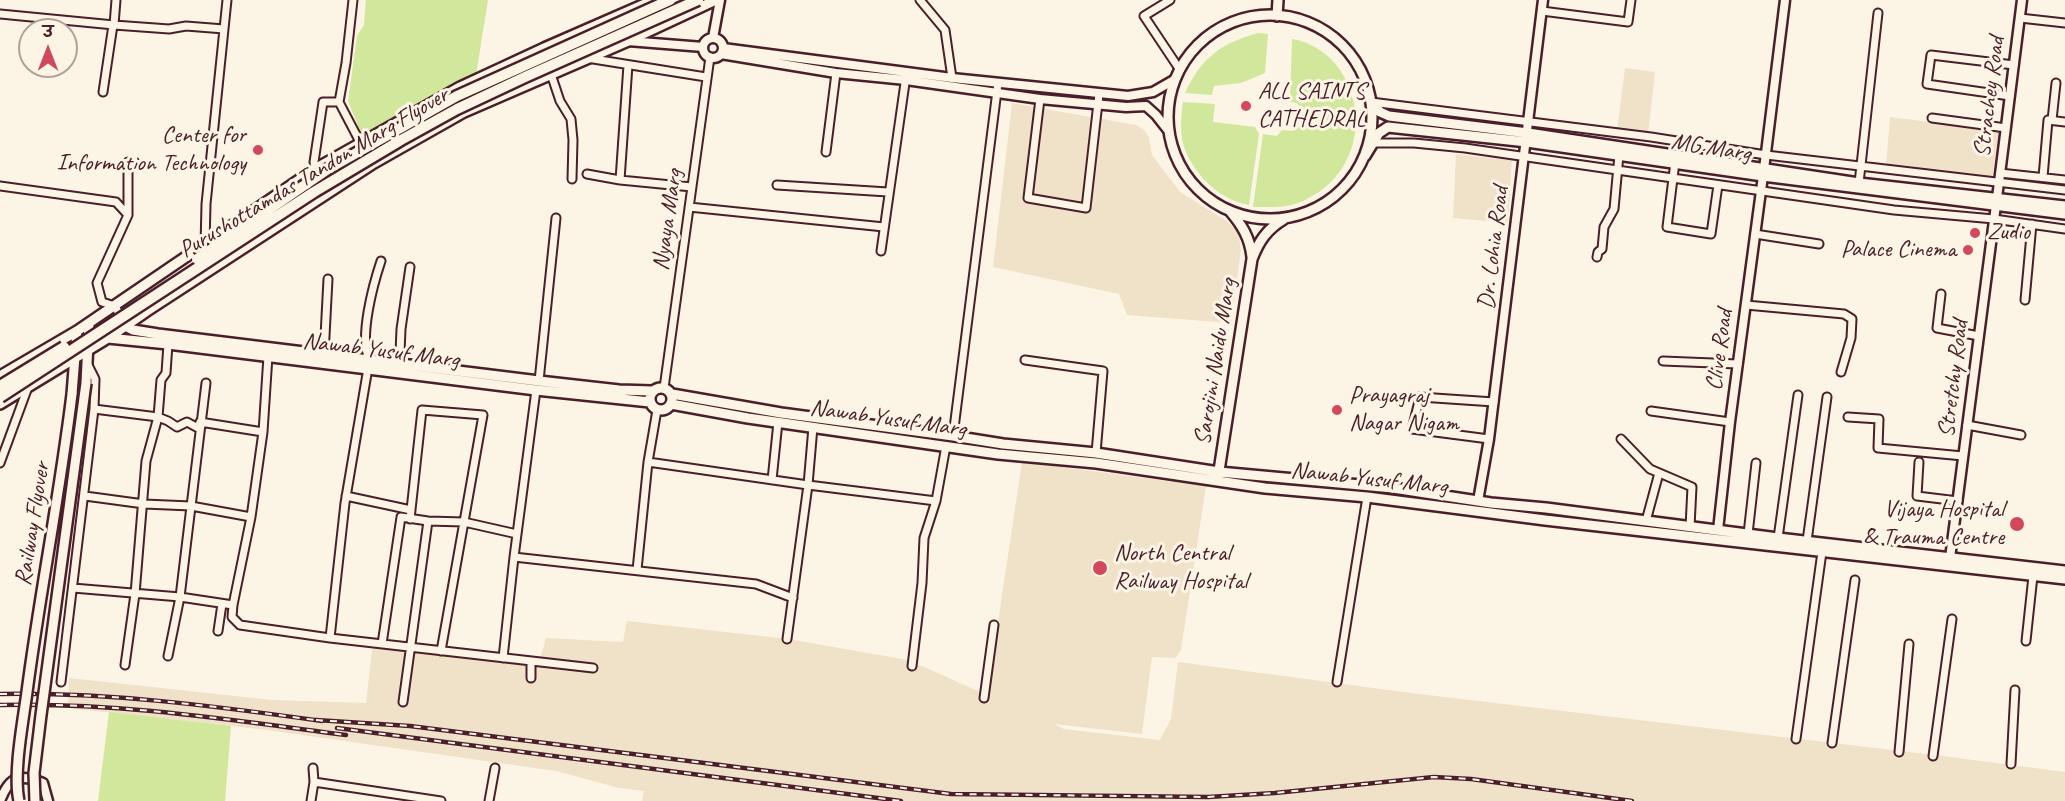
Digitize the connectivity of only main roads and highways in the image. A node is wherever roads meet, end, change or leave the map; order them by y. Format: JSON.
{"nodes":[{"id":1,"x":654,"y":0,"type":"edge"},
{"id":2,"x":670,"y":0,"type":"edge"},
{"id":3,"x":698,"y":0,"type":"edge"},
{"id":4,"x":718,"y":0,"type":"edge"},
{"id":5,"x":1278,"y":0,"type":"edge"},
{"id":6,"x":1277,"y":16,"type":"junction"},
{"id":7,"x":1371,"y":102,"type":"junction"},
{"id":8,"x":1528,"y":138,"type":"junction"},
{"id":9,"x":1365,"y":156,"type":"junction"},
{"id":10,"x":1764,"y":173,"type":"junction"},
{"id":11,"x":1997,"y":202,"type":"junction"},
{"id":12,"x":2065,"y":206,"type":"edge"},
{"id":13,"x":1230,"y":210,"type":"junction"},
{"id":14,"x":2065,"y":214,"type":"edge"},
{"id":15,"x":1289,"y":216,"type":"junction"},
{"id":16,"x":1252,"y":259,"type":"junction"},
{"id":17,"x":89,"y":323,"type":"junction"},
{"id":18,"x":126,"y":326,"type":"junction"},
{"id":19,"x":77,"y":331,"type":"junction"},
{"id":20,"x":108,"y":338,"type":"junction"},
{"id":21,"x":89,"y":350,"type":"junction"},
{"id":22,"x":75,"y":359,"type":"junction"},
{"id":23,"x":369,"y":364,"type":"junction"},
{"id":24,"x":0,"y":376,"type":"edge"},
{"id":25,"x":0,"y":386,"type":"edge"},
{"id":26,"x":537,"y":386,"type":"junction"},
{"id":27,"x":652,"y":392,"type":"junction"},
{"id":28,"x":669,"y":395,"type":"junction"},
{"id":29,"x":0,"y":397,"type":"edge"},
{"id":30,"x":650,"y":402,"type":"junction"},
{"id":31,"x":0,"y":404,"type":"edge"},
{"id":32,"x":1218,"y":477,"type":"junction"},
{"id":33,"x":2065,"y":571,"type":"edge"},
{"id":34,"x":2065,"y":579,"type":"edge"},
{"id":35,"x":19,"y":801,"type":"edge"},
{"id":36,"x":35,"y":801,"type":"edge"}],
"edges":[{"from":1,"to":17,"type":"main road"},
{"from":2,"to":25,"type":"main road","name":"Purushottamdas Tandon Marg Flyover","bridge":true},
{"from":3,"to":29,"type":"main road","name":"Purushottamdas Tandon Marg Flyover","bridge":true},
{"from":4,"to":18,"type":"main road"},
{"from":5,"to":6,"type":"main road"},
{"from":6,"to":7,"type":"main road"},
{"from":6,"to":13,"type":"main road"},
{"from":7,"to":8,"type":"main road","name":"MG Marg"},
{"from":7,"to":9,"type":"main road"},
{"from":8,"to":9,"type":"main road","name":"MG Marg"},
{"from":8,"to":10,"type":"main road","name":"MG Marg"},
{"from":8,"to":10,"type":"main road","name":"MG Marg"},
{"from":9,"to":15,"type":"main road"},
{"from":10,"to":11,"type":"main road","name":"MG Marg"},
{"from":10,"to":11,"type":"main road","name":"MG Marg"},
{"from":11,"to":12,"type":"main road","name":"MG Marg"},
{"from":11,"to":14,"type":"main road","name":"MG Marg"},
{"from":13,"to":15,"type":"main road"},
{"from":13,"to":16,"type":"main road"},
{"from":15,"to":16,"type":"main road"},
{"from":16,"to":32,"type":"main road","name":"Sarojini Naidu Marg"},
{"from":17,"to":19,"type":"main road"},
{"from":17,"to":21,"type":"main road","name":"Railway Flyover"},
{"from":18,"to":20,"type":"main road"},
{"from":18,"to":23,"type":"main road","name":"Nawab Yusuf Marg"},
{"from":19,"to":22,"type":"main road","name":"Railway Flyover"},
{"from":19,"to":24,"type":"main road"},
{"from":20,"to":21,"type":"main road"},
{"from":20,"to":23,"type":"main road","name":"Nawab Yusuf Marg"},
{"from":21,"to":22,"type":"main road"},
{"from":21,"to":36,"type":"main road","name":"Railway Flyover","bridge":true},
{"from":22,"to":31,"type":"main road"},
{"from":22,"to":35,"type":"main road","name":"Railway Flyover","bridge":true},
{"from":23,"to":26,"type":"main road","name":"Nawab Yusuf Marg"},
{"from":23,"to":26,"type":"main road","name":"Nawab Yusuf Marg"},
{"from":26,"to":27,"type":"main road","name":"Nawab Yusuf Marg"},
{"from":26,"to":30,"type":"main road","name":"Nawab Yusuf Marg"},
{"from":27,"to":28,"type":"main road"},
{"from":27,"to":30,"type":"main road"},
{"from":28,"to":30,"type":"main road"},
{"from":28,"to":32,"type":"main road","name":"Nawab Yusuf Marg"},
{"from":28,"to":32,"type":"main road","name":"Nawab Yusuf Marg"},
{"from":32,"to":33,"type":"main road","name":"Nawab Yusuf Marg"},
{"from":32,"to":34,"type":"main road","name":"Nawab Yusuf Marg"}]}
